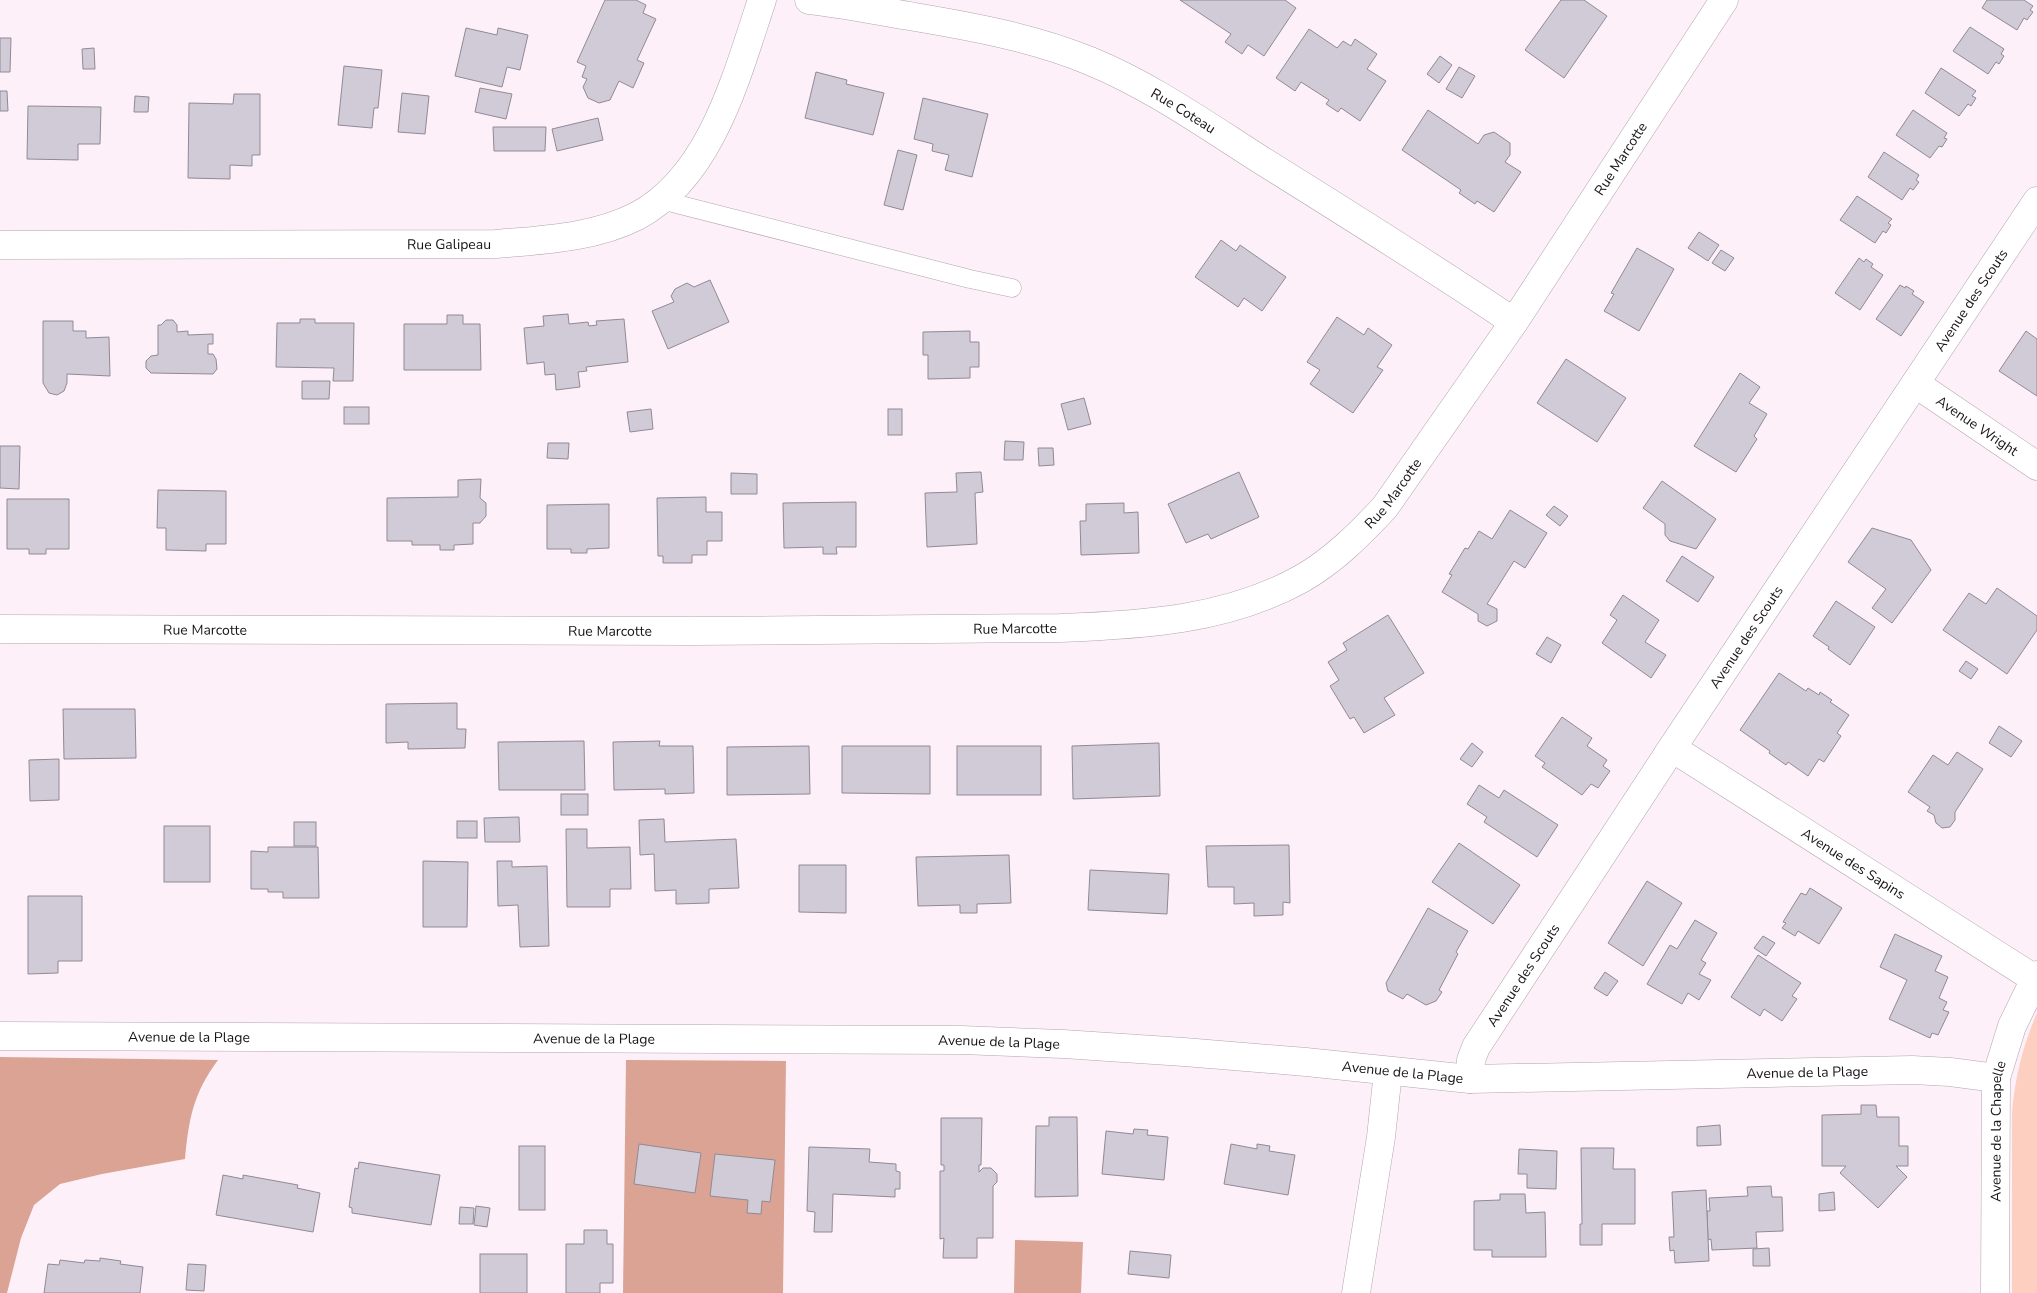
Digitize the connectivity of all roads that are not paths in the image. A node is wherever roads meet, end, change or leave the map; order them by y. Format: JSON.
{"nodes":[{"id":1,"x":762,"y":0,"type":"edge"},
{"id":2,"x":809,"y":0,"type":"edge"},
{"id":3,"x":1724,"y":0,"type":"edge"},
{"id":4,"x":661,"y":200,"type":"junction"},
{"id":5,"x":2037,"y":201,"type":"edge"},
{"id":6,"x":0,"y":245,"type":"edge"},
{"id":7,"x":1012,"y":288,"type":"dead end"},
{"id":8,"x":1514,"y":322,"type":"junction"},
{"id":9,"x":1916,"y":384,"type":"junction"},
{"id":10,"x":2037,"y":466,"type":"edge"},
{"id":11,"x":0,"y":629,"type":"edge"},
{"id":12,"x":1672,"y":748,"type":"junction"},
{"id":13,"x":2036,"y":977,"type":"edge"},
{"id":14,"x":0,"y":1036,"type":"edge"},
{"id":15,"x":1388,"y":1072,"type":"junction"},
{"id":16,"x":1996,"y":1078,"type":"junction"},
{"id":17,"x":1470,"y":1079,"type":"junction"},
{"id":18,"x":1356,"y":1293,"type":"edge"},
{"id":19,"x":1995,"y":1293,"type":"edge"}],
"edges":[{"from":1,"to":4,"type":"street","name":"Rue Galipeau"},
{"from":2,"to":8,"type":"street","name":"Rue Coteau"},
{"from":3,"to":8,"type":"street","name":"Rue Marcotte"},
{"from":4,"to":6,"type":"street","name":"Rue Galipeau"},
{"from":4,"to":7,"type":"lane"},
{"from":5,"to":9,"type":"street","name":"Avenue des Scouts"},
{"from":8,"to":11,"type":"street","name":"Rue Marcotte"},
{"from":9,"to":10,"type":"street","name":"Avenue Wright"},
{"from":9,"to":12,"type":"street","name":"Avenue des Scouts"},
{"from":12,"to":13,"type":"street","name":"Avenue des Sapins"},
{"from":12,"to":17,"type":"street","name":"Avenue des Scouts"},
{"from":13,"to":16,"type":"street","name":"Avenue de la Chapelle"},
{"from":14,"to":15,"type":"street","name":"Avenue de la Plage"},
{"from":15,"to":17,"type":"street","name":"Avenue de la Plage"},
{"from":15,"to":18,"type":"street"},
{"from":16,"to":17,"type":"street","name":"Avenue de la Plage"},
{"from":16,"to":19,"type":"street","name":"Avenue de la Chapelle"}]}
